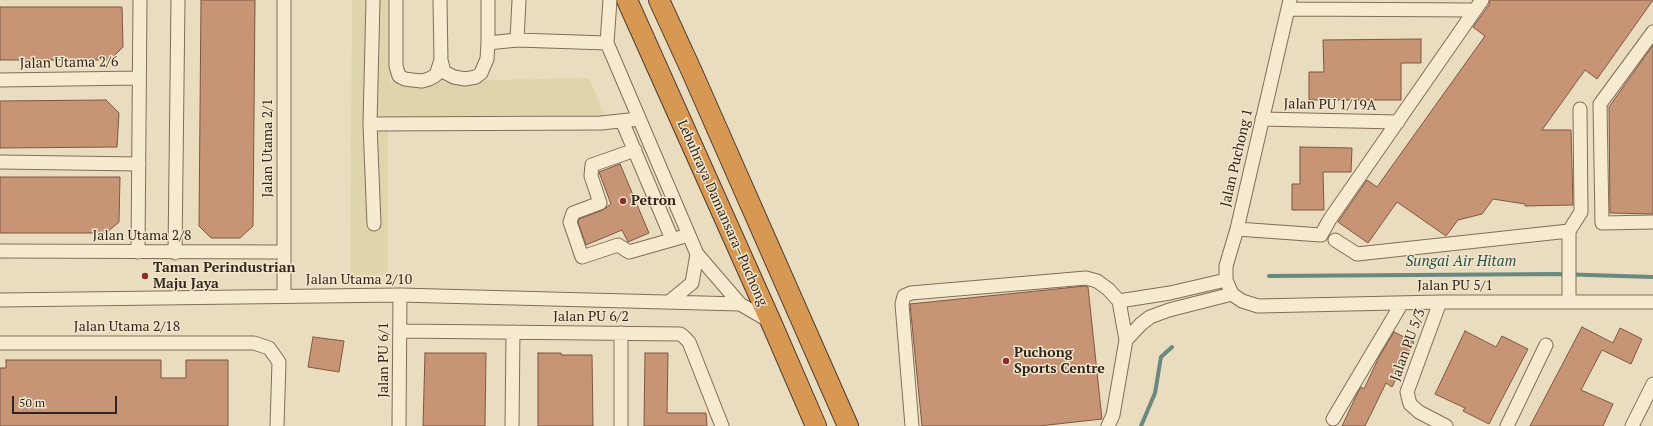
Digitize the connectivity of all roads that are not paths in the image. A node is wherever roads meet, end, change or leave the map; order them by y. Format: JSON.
{"nodes":[{"id":1,"x":140,"y":0,"type":"edge"},
{"id":2,"x":178,"y":0,"type":"edge"},
{"id":3,"x":284,"y":0,"type":"edge"},
{"id":4,"x":372,"y":0,"type":"edge"},
{"id":5,"x":396,"y":0,"type":"edge"},
{"id":6,"x":440,"y":0,"type":"edge"},
{"id":7,"x":488,"y":0,"type":"edge"},
{"id":8,"x":519,"y":0,"type":"edge"},
{"id":9,"x":610,"y":0,"type":"edge"},
{"id":10,"x":627,"y":0,"type":"edge"},
{"id":11,"x":659,"y":0,"type":"edge"},
{"id":12,"x":674,"y":0,"type":"edge"},
{"id":13,"x":1289,"y":4,"type":"edge"},
{"id":14,"x":1478,"y":5,"type":"edge"},
{"id":15,"x":1653,"y":32,"type":"edge"},
{"id":16,"x":517,"y":40,"type":"junction"},
{"id":17,"x":488,"y":43,"type":"junction"},
{"id":18,"x":607,"y":43,"type":"junction"},
{"id":19,"x":441,"y":60,"type":"junction"},
{"id":20,"x":692,"y":72,"type":"junction"},
{"id":21,"x":139,"y":78,"type":"junction"},
{"id":22,"x":0,"y":80,"type":"edge"},
{"id":23,"x":1580,"y":108,"type":"dead end"},
{"id":24,"x":639,"y":119,"type":"junction"},
{"id":25,"x":1262,"y":119,"type":"junction"},
{"id":26,"x":622,"y":121,"type":"junction"},
{"id":27,"x":1398,"y":122,"type":"junction"},
{"id":28,"x":370,"y":124,"type":"junction"},
{"id":29,"x":635,"y":150,"type":"junction"},
{"id":30,"x":0,"y":162,"type":"edge"},
{"id":31,"x":139,"y":164,"type":"junction"},
{"id":32,"x":1653,"y":222,"type":"edge"},
{"id":33,"x":374,"y":224,"type":"dead end"},
{"id":34,"x":1237,"y":228,"type":"junction"},
{"id":35,"x":1569,"y":231,"type":"junction"},
{"id":36,"x":689,"y":235,"type":"junction"},
{"id":37,"x":672,"y":239,"type":"junction"},
{"id":38,"x":1335,"y":240,"type":"dead end"},
{"id":39,"x":0,"y":251,"type":"edge"},
{"id":40,"x":138,"y":252,"type":"junction"},
{"id":41,"x":283,"y":252,"type":"junction"},
{"id":42,"x":175,"y":253,"type":"junction"},
{"id":43,"x":697,"y":254,"type":"junction"},
{"id":44,"x":1226,"y":280,"type":"junction"},
{"id":45,"x":1232,"y":294,"type":"junction"},
{"id":46,"x":400,"y":295,"type":"junction"},
{"id":47,"x":284,"y":296,"type":"junction"},
{"id":48,"x":0,"y":300,"type":"edge"},
{"id":49,"x":1119,"y":301,"type":"junction"},
{"id":50,"x":669,"y":302,"type":"junction"},
{"id":51,"x":1440,"y":302,"type":"junction"},
{"id":52,"x":1569,"y":302,"type":"junction"},
{"id":53,"x":1653,"y":302,"type":"edge"},
{"id":54,"x":1402,"y":303,"type":"junction"},
{"id":55,"x":740,"y":304,"type":"junction"},
{"id":56,"x":771,"y":322,"type":"junction"},
{"id":57,"x":400,"y":331,"type":"junction"},
{"id":58,"x":512,"y":332,"type":"junction"},
{"id":59,"x":621,"y":333,"type":"junction"},
{"id":60,"x":1126,"y":340,"type":"junction"},
{"id":61,"x":0,"y":343,"type":"edge"},
{"id":62,"x":1546,"y":345,"type":"dead end"},
{"id":63,"x":1653,"y":384,"type":"edge"},
{"id":64,"x":1648,"y":405,"type":"edge"},
{"id":65,"x":1333,"y":419,"type":"dead end"},
{"id":66,"x":277,"y":426,"type":"edge"},
{"id":67,"x":400,"y":426,"type":"edge"},
{"id":68,"x":512,"y":426,"type":"edge"},
{"id":69,"x":621,"y":426,"type":"edge"},
{"id":70,"x":722,"y":426,"type":"edge"},
{"id":71,"x":816,"y":426,"type":"edge"},
{"id":72,"x":848,"y":426,"type":"edge"},
{"id":73,"x":912,"y":426,"type":"edge"},
{"id":74,"x":1108,"y":426,"type":"edge"},
{"id":75,"x":1446,"y":426,"type":"edge"},
{"id":76,"x":1507,"y":426,"type":"edge"},
{"id":77,"x":1632,"y":426,"type":"edge"}],
"edges":[{"from":1,"to":21,"type":"street"},
{"from":2,"to":42,"type":"street"},
{"from":3,"to":41,"type":"street","name":"Jalan Utama 2/1"},
{"from":4,"to":28,"type":"street"},
{"from":5,"to":19,"type":"street"},
{"from":6,"to":19,"type":"street"},
{"from":7,"to":17,"type":"street"},
{"from":8,"to":16,"type":"street"},
{"from":9,"to":18,"type":"street"},
{"from":10,"to":56,"type":"highway","name":"Lebuhraya Damansara–Puchong"},
{"from":11,"to":20,"type":"highway","name":"Lebuhraya Damansara–Puchong"},
{"from":12,"to":20,"type":"highway"},
{"from":13,"to":14,"type":"street"},
{"from":13,"to":25,"type":"street","name":"Jalan Puchong 1"},
{"from":14,"to":27,"type":"street"},
{"from":15,"to":32,"type":"street"},
{"from":16,"to":17,"type":"street"},
{"from":16,"to":18,"type":"street"},
{"from":17,"to":19,"type":"street"},
{"from":18,"to":24,"type":"street"},
{"from":20,"to":72,"type":"highway","name":"Lebuhraya Damansara–Puchong"},
{"from":21,"to":22,"type":"street","name":"Jalan Utama 2/6"},
{"from":21,"to":31,"type":"street"},
{"from":23,"to":35,"type":"street"},
{"from":24,"to":26,"type":"street"},
{"from":24,"to":36,"type":"street"},
{"from":25,"to":27,"type":"street","name":"Jalan PU 1/19A"},
{"from":25,"to":34,"type":"street","name":"Jalan Puchong 1"},
{"from":26,"to":28,"type":"street"},
{"from":26,"to":29,"type":"street"},
{"from":27,"to":34,"type":"street"},
{"from":28,"to":33,"type":"street"},
{"from":29,"to":37,"type":"street"},
{"from":29,"to":37,"type":"street"},
{"from":30,"to":31,"type":"street"},
{"from":31,"to":40,"type":"street"},
{"from":34,"to":44,"type":"street","name":"Jalan Puchong 1"},
{"from":35,"to":38,"type":"street"},
{"from":35,"to":52,"type":"street"},
{"from":36,"to":37,"type":"street"},
{"from":36,"to":43,"type":"street"},
{"from":39,"to":40,"type":"street","name":"Jalan Utama 2/8"},
{"from":40,"to":42,"type":"street","name":"Jalan Utama 2/8"},
{"from":41,"to":42,"type":"street","name":"Jalan Utama 2/8"},
{"from":41,"to":47,"type":"street","name":"Jalan Utama 2/1"},
{"from":43,"to":50,"type":"street"},
{"from":43,"to":55,"type":"street"},
{"from":44,"to":45,"type":"street","name":"Jalan Puchong 1"},
{"from":44,"to":49,"type":"street"},
{"from":45,"to":54,"type":"street","name":"Jalan PU 5/1"},
{"from":45,"to":60,"type":"street"},
{"from":46,"to":47,"type":"street","name":"Jalan Utama 2/10"},
{"from":46,"to":50,"type":"street","name":"Jalan Utama 2/10"},
{"from":46,"to":57,"type":"street","name":"Jalan PU 6/1"},
{"from":47,"to":48,"type":"street","name":"Jalan Utama 2/10"},
{"from":49,"to":60,"type":"street"},
{"from":49,"to":73,"type":"street"},
{"from":50,"to":55,"type":"street","name":"Jalan Utama 2/10"},
{"from":51,"to":52,"type":"street","name":"Jalan PU 5/1"},
{"from":51,"to":54,"type":"street","name":"Jalan PU 5/1"},
{"from":51,"to":75,"type":"street","name":"Jalan PU 5/3"},
{"from":52,"to":53,"type":"street","name":"Jalan PU 5/1"},
{"from":54,"to":65,"type":"street"},
{"from":55,"to":56,"type":"street","name":"Jalan Utama 2/10"},
{"from":56,"to":71,"type":"highway","name":"Lebuhraya Damansara–Puchong"},
{"from":57,"to":58,"type":"street","name":"Jalan PU 6/2"},
{"from":57,"to":67,"type":"street","name":"Jalan PU 6/1"},
{"from":58,"to":59,"type":"street","name":"Jalan PU 6/2"},
{"from":58,"to":68,"type":"street"},
{"from":59,"to":69,"type":"street"},
{"from":59,"to":70,"type":"street","name":"Jalan PU 6/2"},
{"from":60,"to":74,"type":"street"},
{"from":61,"to":66,"type":"street","name":"Jalan Utama 2/18"},
{"from":62,"to":76,"type":"street"},
{"from":63,"to":64,"type":"street"},
{"from":64,"to":77,"type":"street"}]}
